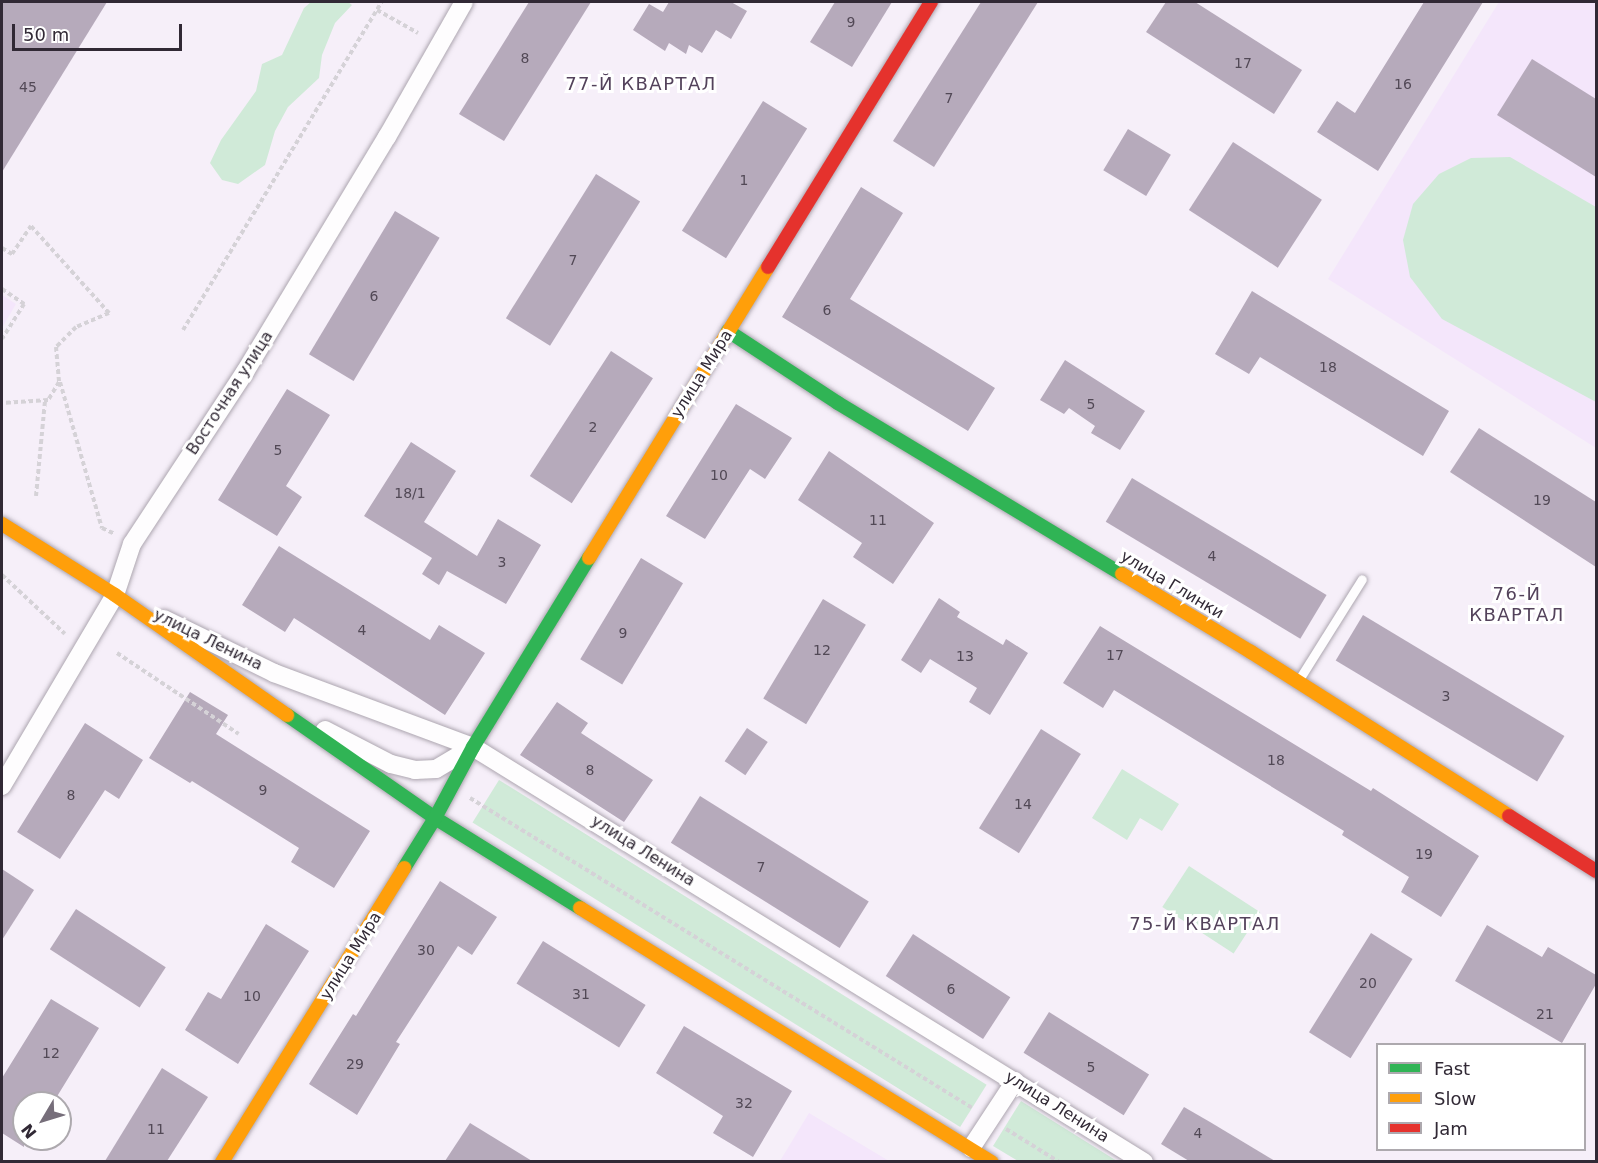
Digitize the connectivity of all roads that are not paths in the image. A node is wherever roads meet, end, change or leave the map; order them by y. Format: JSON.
{"nodes":[{"id":1,"x":464,"y":2,"type":"edge"},
{"id":2,"x":931,"y":2,"type":"edge"},
{"id":3,"x":728,"y":331,"type":"junction"},
{"id":4,"x":2,"y":524,"type":"edge"},
{"id":5,"x":1362,"y":579,"type":"dead end"},
{"id":6,"x":115,"y":595,"type":"junction"},
{"id":7,"x":1298,"y":681,"type":"junction"},
{"id":8,"x":277,"y":707,"type":"junction"},
{"id":9,"x":473,"y":747,"type":"junction"},
{"id":10,"x":2,"y":786,"type":"edge"},
{"id":11,"x":435,"y":818,"type":"junction"},
{"id":12,"x":1596,"y":871,"type":"edge"},
{"id":13,"x":1015,"y":1082,"type":"junction"},
{"id":14,"x":971,"y":1148,"type":"junction"},
{"id":15,"x":222,"y":1161,"type":"edge"},
{"id":16,"x":992,"y":1161,"type":"edge"},
{"id":17,"x":1144,"y":1161,"type":"edge"}],
"edges":[{"from":1,"to":6,"type":"street","name":"Восточная улица"},
{"from":2,"to":3,"type":"street","name":"улица Мира"},
{"from":3,"to":7,"type":"street","name":"улица Глинки"},
{"from":3,"to":9,"type":"street","name":"улица Мира"},
{"from":4,"to":6,"type":"street","name":"улица Ленина"},
{"from":5,"to":7,"type":"lane"},
{"from":6,"to":8,"type":"street","name":"улица Ленина"},
{"from":6,"to":9,"type":"street","name":"улица Ленина"},
{"from":6,"to":10,"type":"street","name":"Восточная улица"},
{"from":7,"to":12,"type":"street","name":"улица Глинки"},
{"from":8,"to":9,"type":"street","name":"улица Мира"},
{"from":8,"to":11,"type":"street","name":"улица Ленина"},
{"from":9,"to":11,"type":"street","name":"улица Мира"},
{"from":9,"to":13,"type":"street","name":"улица Ленина"},
{"from":11,"to":14,"type":"street","name":"улица Ленина"},
{"from":11,"to":15,"type":"street","name":"улица Мира"},
{"from":13,"to":14,"type":"street"},
{"from":13,"to":17,"type":"street","name":"улица Ленина"},
{"from":14,"to":16,"type":"street","name":"улица Ленина"}]}
